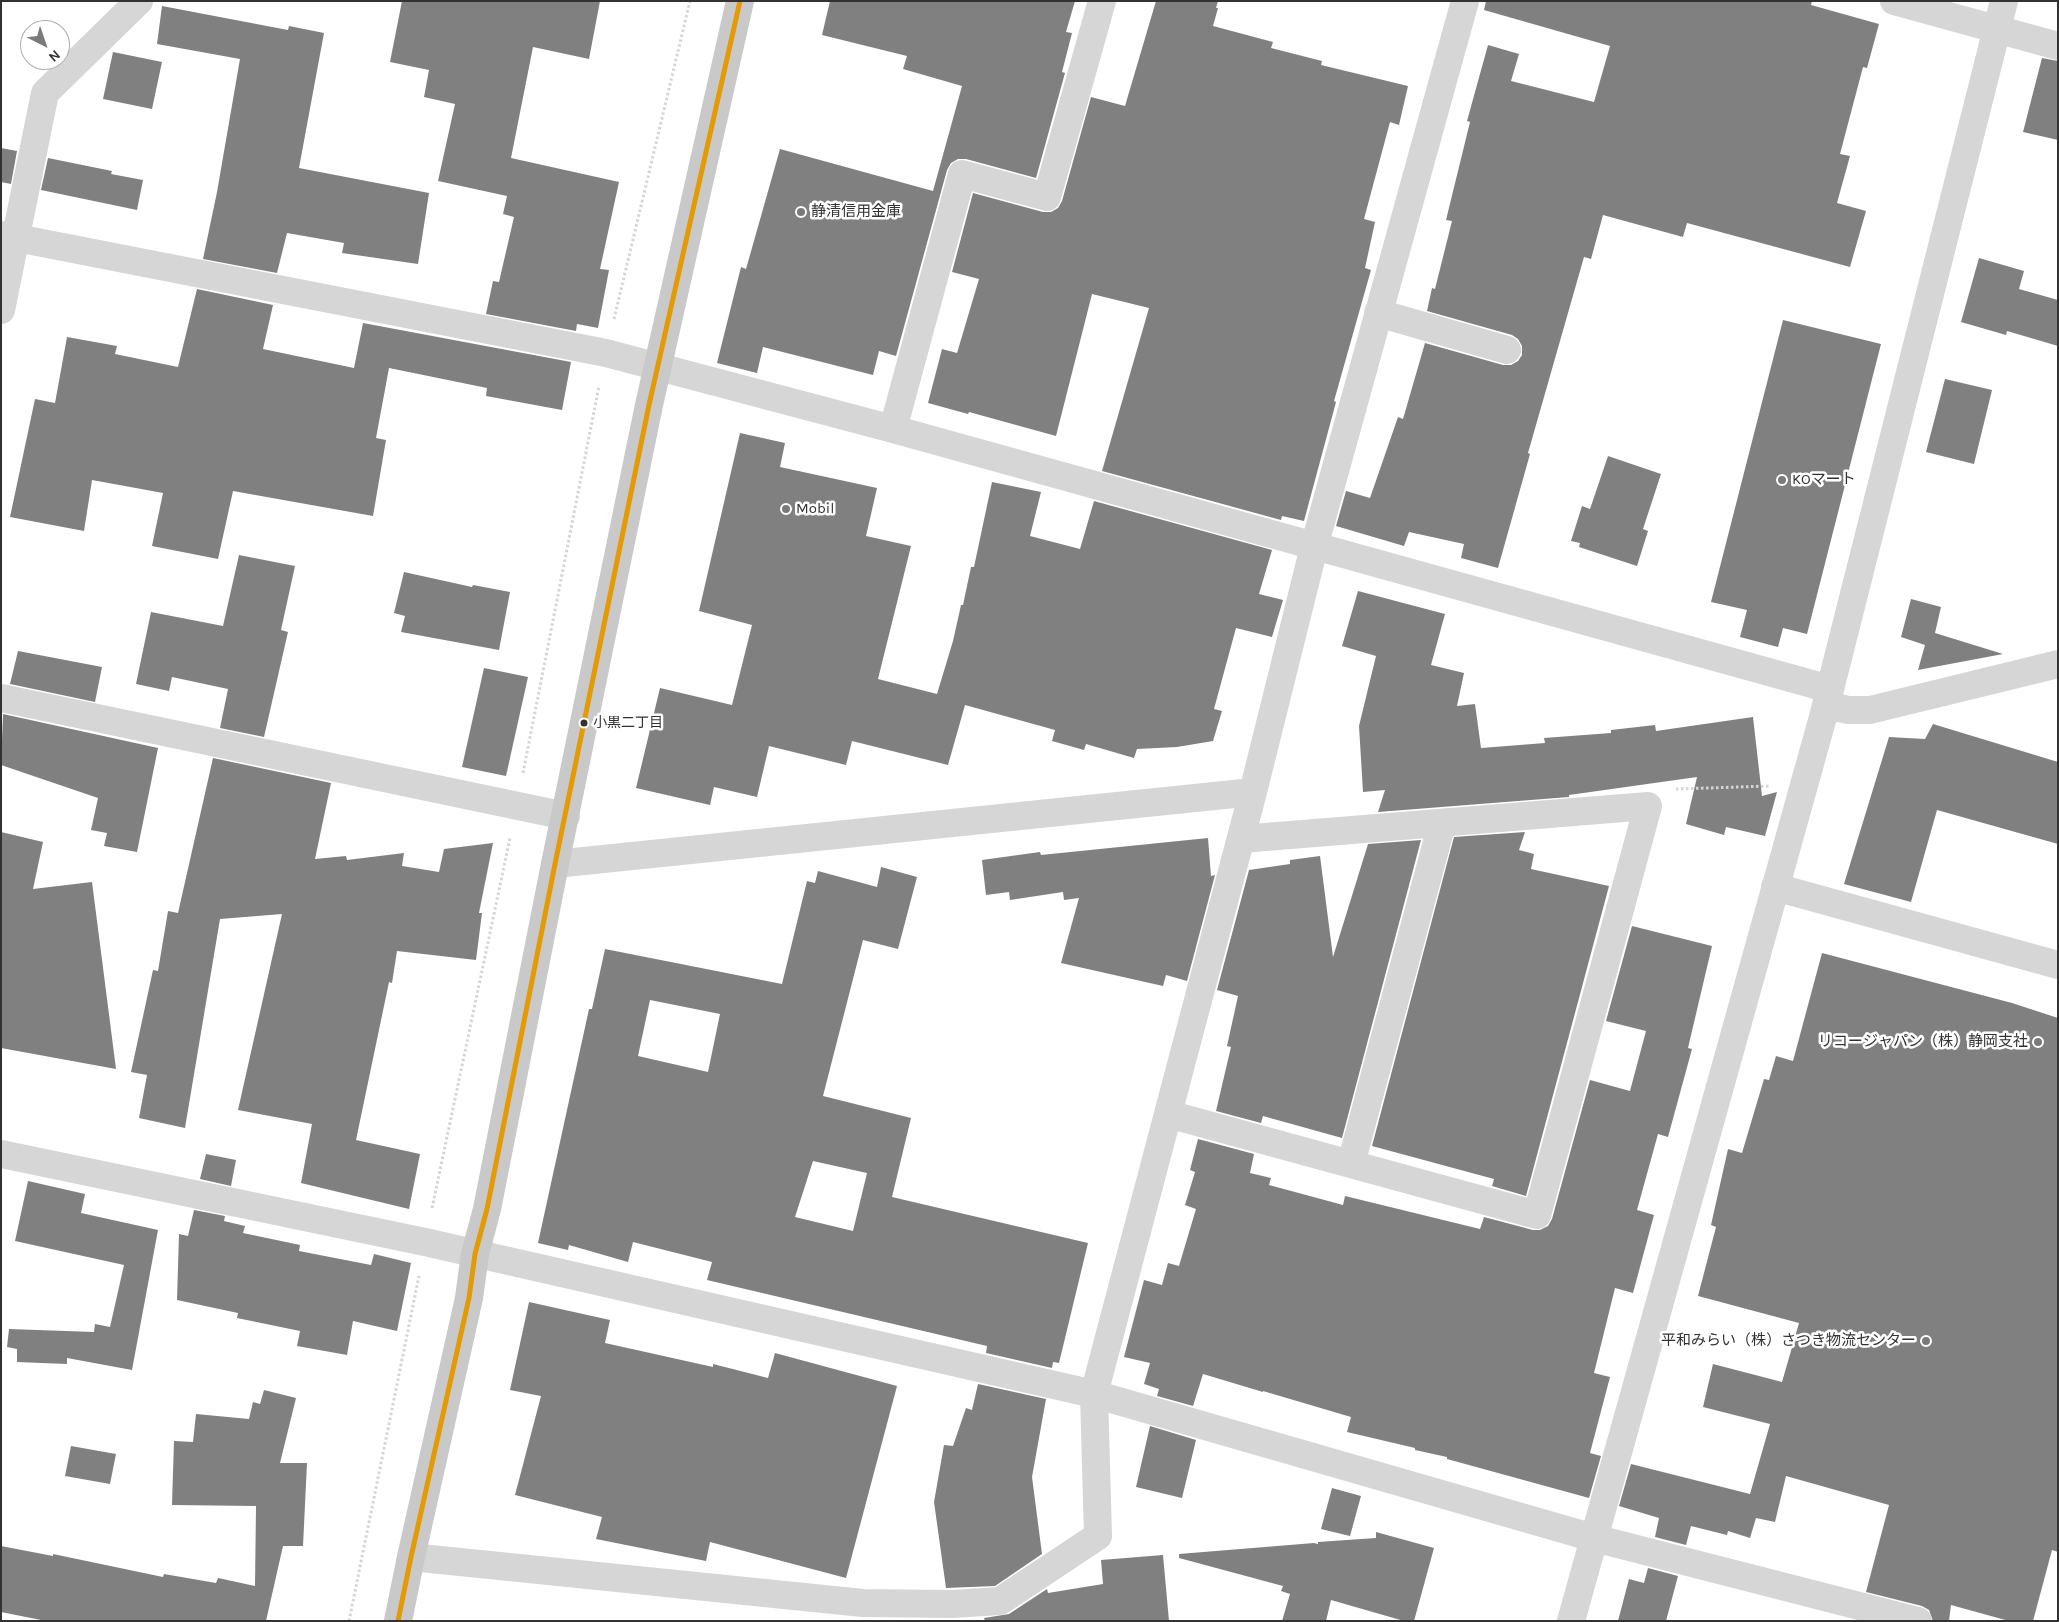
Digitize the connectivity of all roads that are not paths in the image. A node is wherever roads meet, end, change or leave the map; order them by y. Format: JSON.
{"nodes":[{"id":1,"x":138,"y":1,"type":"edge"},
{"id":2,"x":740,"y":1,"type":"edge"},
{"id":3,"x":1102,"y":1,"type":"edge"},
{"id":4,"x":1465,"y":1,"type":"edge"},
{"id":5,"x":1894,"y":1,"type":"edge"},
{"id":6,"x":2004,"y":1,"type":"edge"},
{"id":7,"x":1997,"y":29,"type":"junction"},
{"id":8,"x":2058,"y":46,"type":"edge"},
{"id":9,"x":9,"y":236,"type":"edge"},
{"id":10,"x":1,"y":310,"type":"edge"},
{"id":11,"x":1378,"y":313,"type":"junction"},
{"id":12,"x":1507,"y":350,"type":"dead end"},
{"id":13,"x":658,"y":367,"type":"junction"},
{"id":14,"x":893,"y":430,"type":"junction"},
{"id":15,"x":1314,"y":546,"type":"junction"},
{"id":16,"x":2058,"y":664,"type":"edge"},
{"id":17,"x":1828,"y":697,"type":"junction"},
{"id":18,"x":1,"y":698,"type":"edge"},
{"id":19,"x":1253,"y":792,"type":"junction"},
{"id":20,"x":566,"y":816,"type":"junction"},
{"id":21,"x":1442,"y":822,"type":"junction"},
{"id":22,"x":1241,"y":839,"type":"junction"},
{"id":23,"x":555,"y":864,"type":"junction"},
{"id":24,"x":1775,"y":887,"type":"junction"},
{"id":25,"x":2058,"y":965,"type":"edge"},
{"id":26,"x":1168,"y":1114,"type":"junction"},
{"id":27,"x":1,"y":1154,"type":"edge"},
{"id":28,"x":1351,"y":1164,"type":"junction"},
{"id":29,"x":475,"y":1254,"type":"junction"},
{"id":30,"x":1094,"y":1394,"type":"junction"},
{"id":31,"x":1594,"y":1538,"type":"junction"},
{"id":32,"x":410,"y":1557,"type":"junction"},
{"id":33,"x":1002,"y":1611,"type":"edge"},
{"id":34,"x":398,"y":1621,"type":"edge"},
{"id":35,"x":1571,"y":1621,"type":"edge"},
{"id":36,"x":1918,"y":1621,"type":"edge"}],
"edges":[{"from":1,"to":9,"type":"street"},
{"from":2,"to":13,"type":"main road"},
{"from":3,"to":14,"type":"street"},
{"from":4,"to":11,"type":"street"},
{"from":5,"to":7,"type":"street"},
{"from":6,"to":7,"type":"street"},
{"from":7,"to":8,"type":"street"},
{"from":7,"to":17,"type":"street"},
{"from":9,"to":10,"type":"street"},
{"from":9,"to":13,"type":"street"},
{"from":11,"to":12,"type":"street"},
{"from":11,"to":15,"type":"street"},
{"from":13,"to":14,"type":"street"},
{"from":13,"to":20,"type":"main road"},
{"from":14,"to":15,"type":"street"},
{"from":15,"to":17,"type":"street"},
{"from":15,"to":19,"type":"street"},
{"from":16,"to":17,"type":"street"},
{"from":17,"to":24,"type":"street"},
{"from":18,"to":20,"type":"street"},
{"from":19,"to":22,"type":"street"},
{"from":19,"to":23,"type":"street"},
{"from":20,"to":23,"type":"main road"},
{"from":21,"to":22,"type":"street"},
{"from":21,"to":28,"type":"street"},
{"from":21,"to":28,"type":"street"},
{"from":22,"to":26,"type":"street"},
{"from":23,"to":29,"type":"main road"},
{"from":24,"to":25,"type":"street"},
{"from":24,"to":31,"type":"street"},
{"from":26,"to":28,"type":"street"},
{"from":26,"to":30,"type":"street"},
{"from":27,"to":29,"type":"street"},
{"from":29,"to":30,"type":"street"},
{"from":29,"to":32,"type":"main road"},
{"from":30,"to":31,"type":"street"},
{"from":30,"to":33,"type":"street"},
{"from":31,"to":35,"type":"street"},
{"from":31,"to":36,"type":"street"},
{"from":32,"to":33,"type":"street"},
{"from":32,"to":34,"type":"main road"}]}
